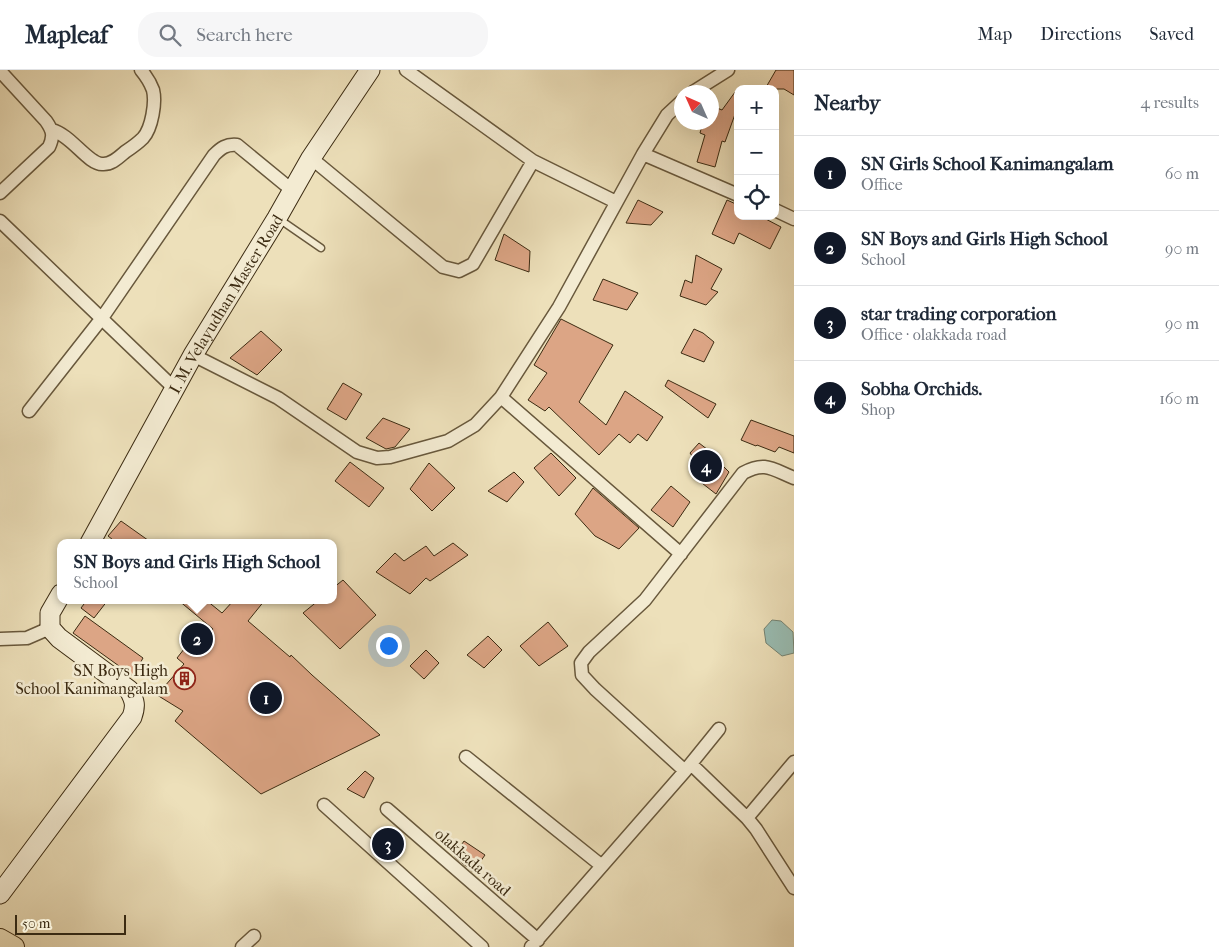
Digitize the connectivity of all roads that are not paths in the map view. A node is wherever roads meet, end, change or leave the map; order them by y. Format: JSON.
{"nodes":[{"id":1,"x":141,"y":70,"type":"edge"},
{"id":2,"x":370,"y":70,"type":"edge"},
{"id":3,"x":406,"y":70,"type":"edge"},
{"id":4,"x":728,"y":70,"type":"edge"},
{"id":5,"x":0,"y":71,"type":"edge"},
{"id":6,"x":704,"y":85,"type":"edge"},
{"id":7,"x":674,"y":108,"type":"edge"},
{"id":8,"x":52,"y":130,"type":"junction"},
{"id":9,"x":643,"y":154,"type":"junction"},
{"id":10,"x":311,"y":158,"type":"junction"},
{"id":11,"x":533,"y":161,"type":"junction"},
{"id":12,"x":293,"y":191,"type":"junction"},
{"id":13,"x":0,"y":193,"type":"edge"},
{"id":14,"x":734,"y":193,"type":"edge"},
{"id":15,"x":616,"y":202,"type":"junction"},
{"id":16,"x":779,"y":212,"type":"edge"},
{"id":17,"x":278,"y":218,"type":"junction"},
{"id":18,"x":794,"y":219,"type":"edge"},
{"id":19,"x":0,"y":221,"type":"edge"},
{"id":20,"x":322,"y":248,"type":"dead end"},
{"id":21,"x":102,"y":318,"type":"junction"},
{"id":22,"x":193,"y":355,"type":"junction"},
{"id":23,"x":175,"y":389,"type":"junction"},
{"id":24,"x":502,"y":397,"type":"junction"},
{"id":25,"x":29,"y":411,"type":"dead end"},
{"id":26,"x":794,"y":478,"type":"edge"},
{"id":27,"x":92,"y":539,"type":"edge"},
{"id":28,"x":681,"y":554,"type":"junction"},
{"id":29,"x":57,"y":601,"type":"edge"},
{"id":30,"x":50,"y":628,"type":"junction"},
{"id":31,"x":0,"y":639,"type":"edge"},
{"id":32,"x":719,"y":729,"type":"dead end"},
{"id":33,"x":466,"y":757,"type":"dead end"},
{"id":34,"x":794,"y":762,"type":"edge"},
{"id":35,"x":688,"y":767,"type":"junction"},
{"id":36,"x":324,"y":806,"type":"dead end"},
{"id":37,"x":386,"y":809,"type":"dead end"},
{"id":38,"x":747,"y":818,"type":"junction"},
{"id":39,"x":602,"y":866,"type":"junction"},
{"id":40,"x":794,"y":888,"type":"edge"},
{"id":41,"x":0,"y":894,"type":"edge"},
{"id":42,"x":254,"y":936,"type":"dead end"},
{"id":43,"x":0,"y":939,"type":"edge"},
{"id":44,"x":534,"y":944,"type":"edge"},
{"id":45,"x":14,"y":947,"type":"edge"},
{"id":46,"x":242,"y":947,"type":"edge"},
{"id":47,"x":482,"y":947,"type":"edge"}],
"edges":[{"from":1,"to":8,"type":"street"},
{"from":2,"to":10,"type":"street","name":"I. M. Velayudhan Master Road"},
{"from":3,"to":11,"type":"street"},
{"from":4,"to":6,"type":"street"},
{"from":5,"to":8,"type":"street"},
{"from":7,"to":9,"type":"street"},
{"from":8,"to":13,"type":"street"},
{"from":9,"to":14,"type":"street"},
{"from":9,"to":15,"type":"street"},
{"from":10,"to":11,"type":"street"},
{"from":10,"to":12,"type":"street","name":"I. M. Velayudhan Master Road"},
{"from":11,"to":15,"type":"street"},
{"from":12,"to":17,"type":"street","name":"I. M. Velayudhan Master Road"},
{"from":12,"to":21,"type":"street"},
{"from":15,"to":24,"type":"street"},
{"from":16,"to":18,"type":"street"},
{"from":17,"to":20,"type":"lane"},
{"from":17,"to":22,"type":"street","name":"I. M. Velayudhan Master Road"},
{"from":19,"to":21,"type":"street"},
{"from":21,"to":23,"type":"street"},
{"from":21,"to":25,"type":"street"},
{"from":22,"to":23,"type":"street","name":"I. M. Velayudhan Master Road"},
{"from":22,"to":24,"type":"street"},
{"from":23,"to":27,"type":"street","name":"I. M. Velayudhan Master Road"},
{"from":24,"to":28,"type":"street"},
{"from":26,"to":28,"type":"street"},
{"from":28,"to":35,"type":"street"},
{"from":29,"to":30,"type":"street"},
{"from":30,"to":31,"type":"street"},
{"from":30,"to":41,"type":"street"},
{"from":32,"to":35,"type":"street"},
{"from":33,"to":39,"type":"street"},
{"from":34,"to":38,"type":"street"},
{"from":35,"to":38,"type":"street"},
{"from":35,"to":39,"type":"street"},
{"from":36,"to":47,"type":"street"},
{"from":37,"to":44,"type":"street","name":"olakkada road"},
{"from":38,"to":40,"type":"street"},
{"from":39,"to":44,"type":"street"},
{"from":42,"to":46,"type":"street"},
{"from":43,"to":45,"type":"main road"}]}
